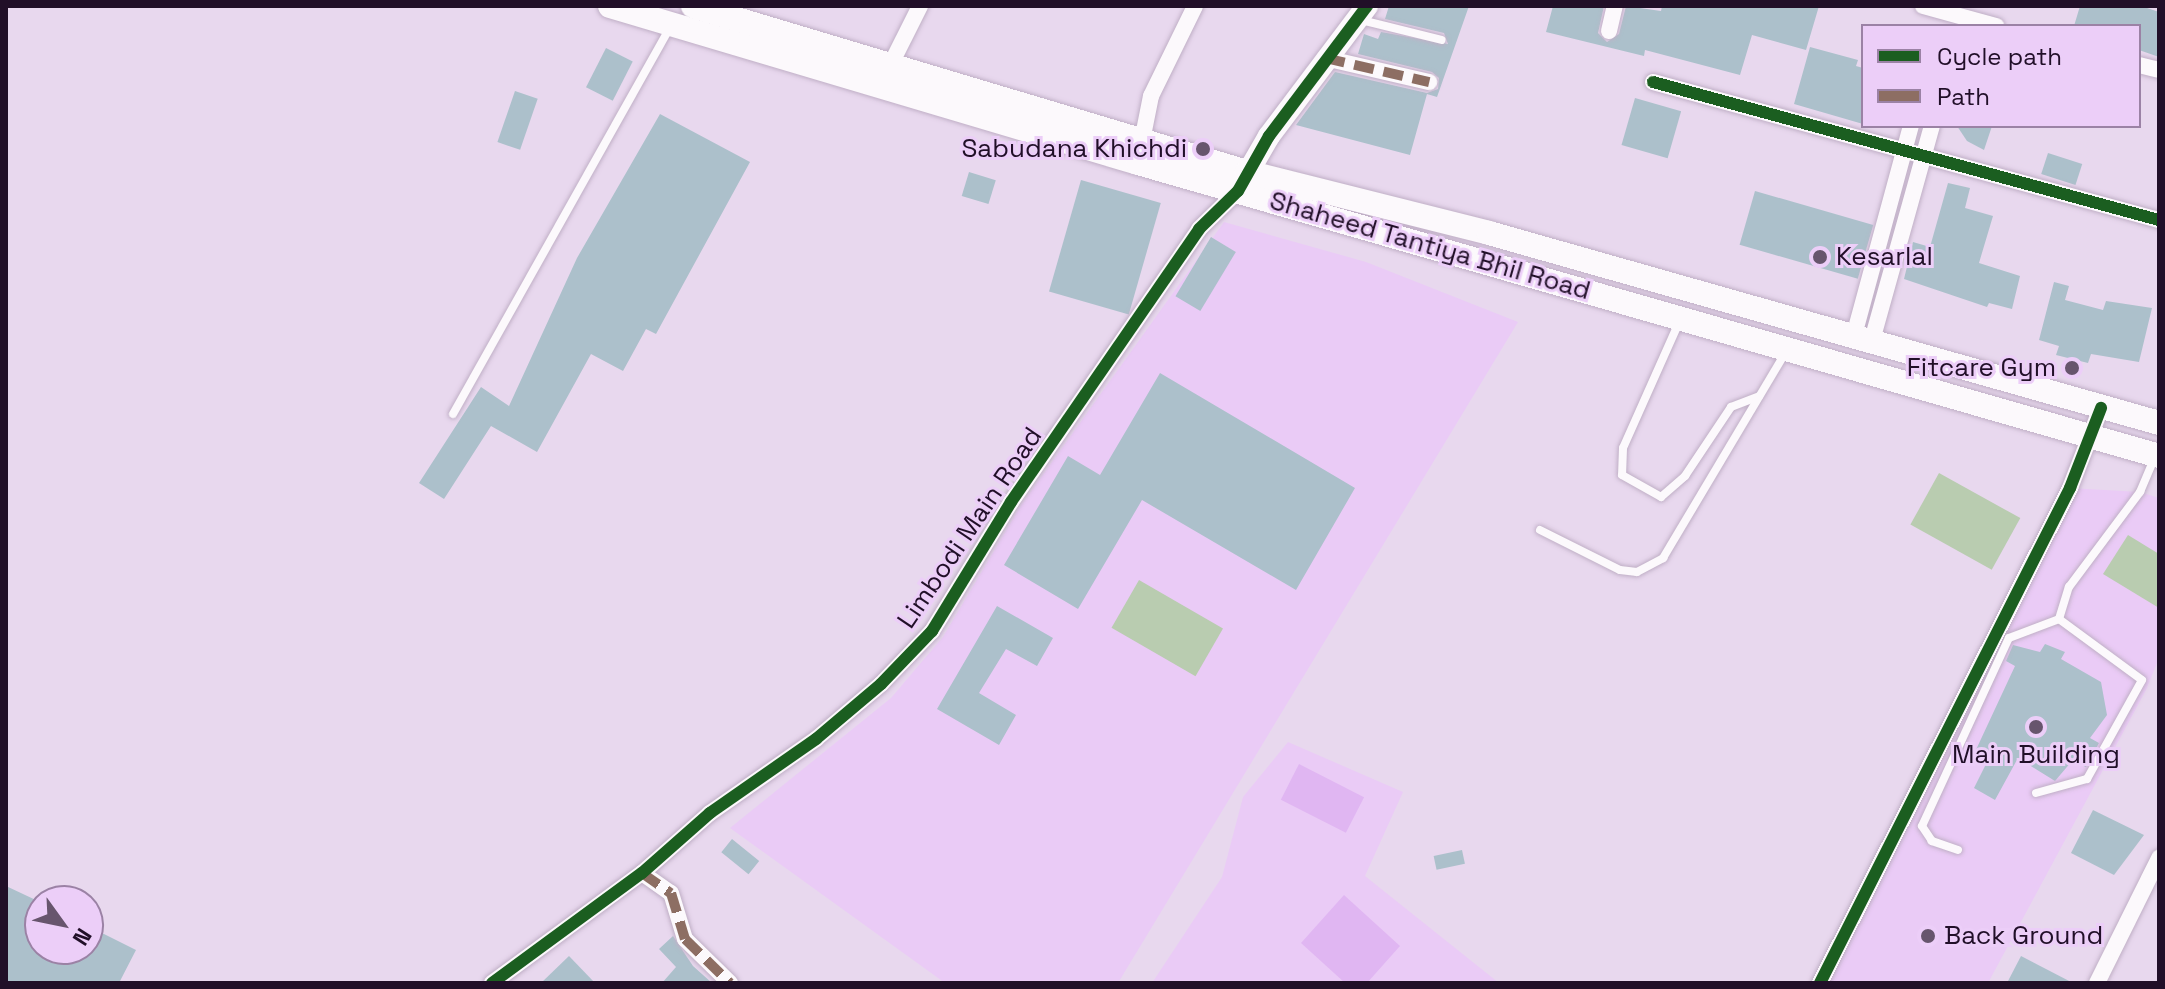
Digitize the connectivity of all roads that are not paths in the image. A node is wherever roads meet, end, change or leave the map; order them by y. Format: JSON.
{"nodes":[{"id":1,"x":610,"y":6,"type":"edge"},
{"id":2,"x":693,"y":6,"type":"edge"},
{"id":3,"x":920,"y":6,"type":"edge"},
{"id":4,"x":1195,"y":6,"type":"edge"},
{"id":5,"x":1615,"y":6,"type":"edge"},
{"id":6,"x":1923,"y":6,"type":"edge"},
{"id":7,"x":1362,"y":13,"type":"edge"},
{"id":8,"x":1942,"y":14,"type":"edge"},
{"id":9,"x":1962,"y":16,"type":"edge"},
{"id":10,"x":672,"y":24,"type":"junction"},
{"id":11,"x":1989,"y":24,"type":"edge"},
{"id":12,"x":1609,"y":31,"type":"dead end"},
{"id":13,"x":1442,"y":40,"type":"dead end"},
{"id":14,"x":1325,"y":58,"type":"junction"},
{"id":15,"x":886,"y":75,"type":"junction"},
{"id":16,"x":1429,"y":82,"type":"dead end"},
{"id":17,"x":1653,"y":82,"type":"dead end"},
{"id":18,"x":1911,"y":128,"type":"edge"},
{"id":19,"x":1931,"y":128,"type":"edge"},
{"id":20,"x":1142,"y":141,"type":"junction"},
{"id":21,"x":1905,"y":151,"type":"junction"},
{"id":22,"x":1923,"y":156,"type":"junction"},
{"id":23,"x":1242,"y":182,"type":"junction"},
{"id":24,"x":2159,"y":220,"type":"edge"},
{"id":25,"x":1681,"y":317,"type":"junction"},
{"id":26,"x":1823,"y":330,"type":"junction"},
{"id":27,"x":1862,"y":341,"type":"junction"},
{"id":28,"x":1789,"y":347,"type":"junction"},
{"id":29,"x":1815,"y":354,"type":"junction"},
{"id":30,"x":1759,"y":396,"type":"junction"},
{"id":31,"x":2101,"y":408,"type":"junction"},
{"id":32,"x":453,"y":414,"type":"dead end"},
{"id":33,"x":2159,"y":423,"type":"edge"},
{"id":34,"x":2091,"y":437,"type":"junction"},
{"id":35,"x":2157,"y":455,"type":"edge"},
{"id":36,"x":1540,"y":530,"type":"dead end"},
{"id":37,"x":2059,"y":619,"type":"junction"},
{"id":38,"x":2036,"y":793,"type":"dead end"},
{"id":39,"x":1958,"y":850,"type":"dead end"},
{"id":40,"x":2159,"y":858,"type":"edge"},
{"id":41,"x":642,"y":873,"type":"junction"},
{"id":42,"x":492,"y":983,"type":"edge"},
{"id":43,"x":730,"y":983,"type":"edge"},
{"id":44,"x":1820,"y":983,"type":"edge"},
{"id":45,"x":2097,"y":983,"type":"edge"}],
"edges":[{"from":1,"to":10,"type":"main road","name":"Shaheed Tantiya Bhil Road"},
{"from":2,"to":15,"type":"main road","name":"Shaheed Tantiya Bhil Road"},
{"from":3,"to":15,"type":"street"},
{"from":4,"to":20,"type":"street"},
{"from":5,"to":12,"type":"street"},
{"from":6,"to":8,"type":"street"},
{"from":7,"to":13,"type":"lane"},
{"from":7,"to":14,"type":"street"},
{"from":8,"to":9,"type":"street"},
{"from":9,"to":11,"type":"street"},
{"from":10,"to":15,"type":"main road","name":"Shaheed Tantiya Bhil Road"},
{"from":10,"to":32,"type":"lane"},
{"from":14,"to":16,"type":"street"},
{"from":14,"to":23,"type":"street"},
{"from":15,"to":20,"type":"main road","name":"Shaheed Tantiya Bhil Road"},
{"from":15,"to":23,"type":"main road","name":"Shaheed Tantiya Bhil Road"},
{"from":17,"to":21,"type":"street"},
{"from":18,"to":21,"type":"street"},
{"from":19,"to":22,"type":"street"},
{"from":20,"to":23,"type":"main road","name":"Shaheed Tantiya Bhil Road"},
{"from":21,"to":22,"type":"street"},
{"from":21,"to":27,"type":"street"},
{"from":22,"to":24,"type":"street"},
{"from":22,"to":27,"type":"street"},
{"from":23,"to":25,"type":"main road","name":"Shaheed Tantiya Bhil Road"},
{"from":23,"to":26,"type":"main road","name":"Shaheed Tantiya Bhil Road"},
{"from":23,"to":41,"type":"street","name":"Limbodi Main Road"},
{"from":25,"to":28,"type":"main road","name":"Shaheed Tantiya Bhil Road"},
{"from":25,"to":30,"type":"lane"},
{"from":26,"to":27,"type":"main road","name":"Shaheed Tantiya Bhil Road"},
{"from":26,"to":29,"type":"main road"},
{"from":27,"to":31,"type":"main road","name":"Shaheed Tantiya Bhil Road"},
{"from":28,"to":29,"type":"main road","name":"Shaheed Tantiya Bhil Road"},
{"from":28,"to":30,"type":"lane"},
{"from":29,"to":34,"type":"main road","name":"Shaheed Tantiya Bhil Road"},
{"from":30,"to":36,"type":"lane"},
{"from":31,"to":33,"type":"main road","name":"Shaheed Tantiya Bhil Road"},
{"from":31,"to":34,"type":"street"},
{"from":34,"to":35,"type":"main road","name":"Shaheed Tantiya Bhil Road"},
{"from":34,"to":44,"type":"street"},
{"from":35,"to":37,"type":"lane"},
{"from":37,"to":38,"type":"lane"},
{"from":37,"to":39,"type":"lane"},
{"from":40,"to":45,"type":"street"},
{"from":41,"to":42,"type":"street","name":"Limbodi Main Road"},
{"from":41,"to":43,"type":"street"}]}
